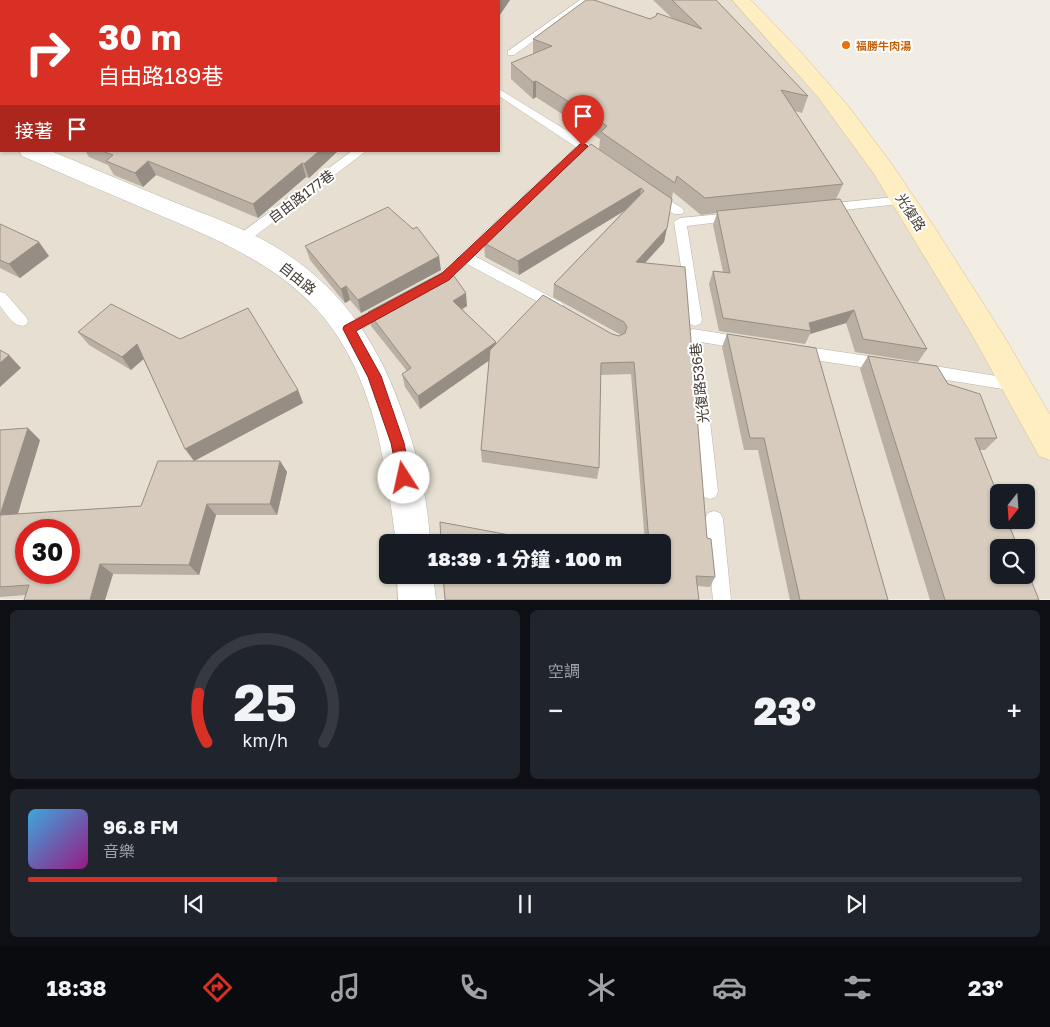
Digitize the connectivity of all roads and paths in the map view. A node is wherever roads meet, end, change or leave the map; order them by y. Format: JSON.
{"nodes":[{"id":1,"x":741,"y":0,"type":"edge"},
{"id":2,"x":583,"y":5,"type":"edge"},
{"id":3,"x":511,"y":53,"type":"dead end"},
{"id":4,"x":500,"y":93,"type":"edge"},
{"id":5,"x":583,"y":146,"type":"junction"},
{"id":6,"x":32,"y":152,"type":"edge"},
{"id":7,"x":360,"y":152,"type":"edge"},
{"id":8,"x":599,"y":157,"type":"edge"},
{"id":9,"x":646,"y":190,"type":"edge"},
{"id":10,"x":904,"y":200,"type":"junction"},
{"id":11,"x":816,"y":209,"type":"edge"},
{"id":12,"x":678,"y":212,"type":"dead end"},
{"id":13,"x":748,"y":216,"type":"edge"},
{"id":14,"x":242,"y":239,"type":"junction"},
{"id":15,"x":466,"y":257,"type":"junction"},
{"id":16,"x":427,"y":286,"type":"edge"},
{"id":17,"x":0,"y":297,"type":"edge"},
{"id":18,"x":392,"y":305,"type":"edge"},
{"id":19,"x":566,"y":312,"type":"edge"},
{"id":20,"x":695,"y":320,"type":"dead end"},
{"id":21,"x":21,"y":321,"type":"dead end"},
{"id":22,"x":349,"y":329,"type":"junction"},
{"id":23,"x":762,"y":346,"type":"edge"},
{"id":24,"x":782,"y":349,"type":"edge"},
{"id":25,"x":1018,"y":385,"type":"junction"},
{"id":26,"x":1050,"y":446,"type":"edge"},
{"id":27,"x":710,"y":491,"type":"dead end"},
{"id":28,"x":714,"y":519,"type":"dead end"},
{"id":29,"x":412,"y":534,"type":"edge"},
{"id":30,"x":416,"y":584,"type":"edge"},
{"id":31,"x":417,"y":600,"type":"edge"},
{"id":32,"x":722,"y":600,"type":"edge"}],
"edges":[{"from":1,"to":10,"type":"main road","name":"光復路"},
{"from":2,"to":3,"type":"lane"},
{"from":4,"to":5,"type":"lane"},
{"from":5,"to":8,"type":"lane"},
{"from":5,"to":15,"type":"lane"},
{"from":6,"to":14,"type":"street","name":"自由路"},
{"from":7,"to":14,"type":"lane","name":"自由路177巷"},
{"from":9,"to":12,"type":"lane"},
{"from":10,"to":11,"type":"lane"},
{"from":10,"to":25,"type":"main road","name":"光復路"},
{"from":13,"to":20,"type":"lane"},
{"from":14,"to":22,"type":"street","name":"自由路"},
{"from":15,"to":16,"type":"lane"},
{"from":15,"to":19,"type":"lane"},
{"from":17,"to":21,"type":"lane"},
{"from":18,"to":22,"type":"lane"},
{"from":22,"to":29,"type":"street","name":"自由路"},
{"from":23,"to":27,"type":"lane","name":"光復路536巷"},
{"from":24,"to":25,"type":"lane"},
{"from":25,"to":26,"type":"main road","name":"光復路"},
{"from":28,"to":32,"type":"lane"},
{"from":30,"to":31,"type":"street"}]}
